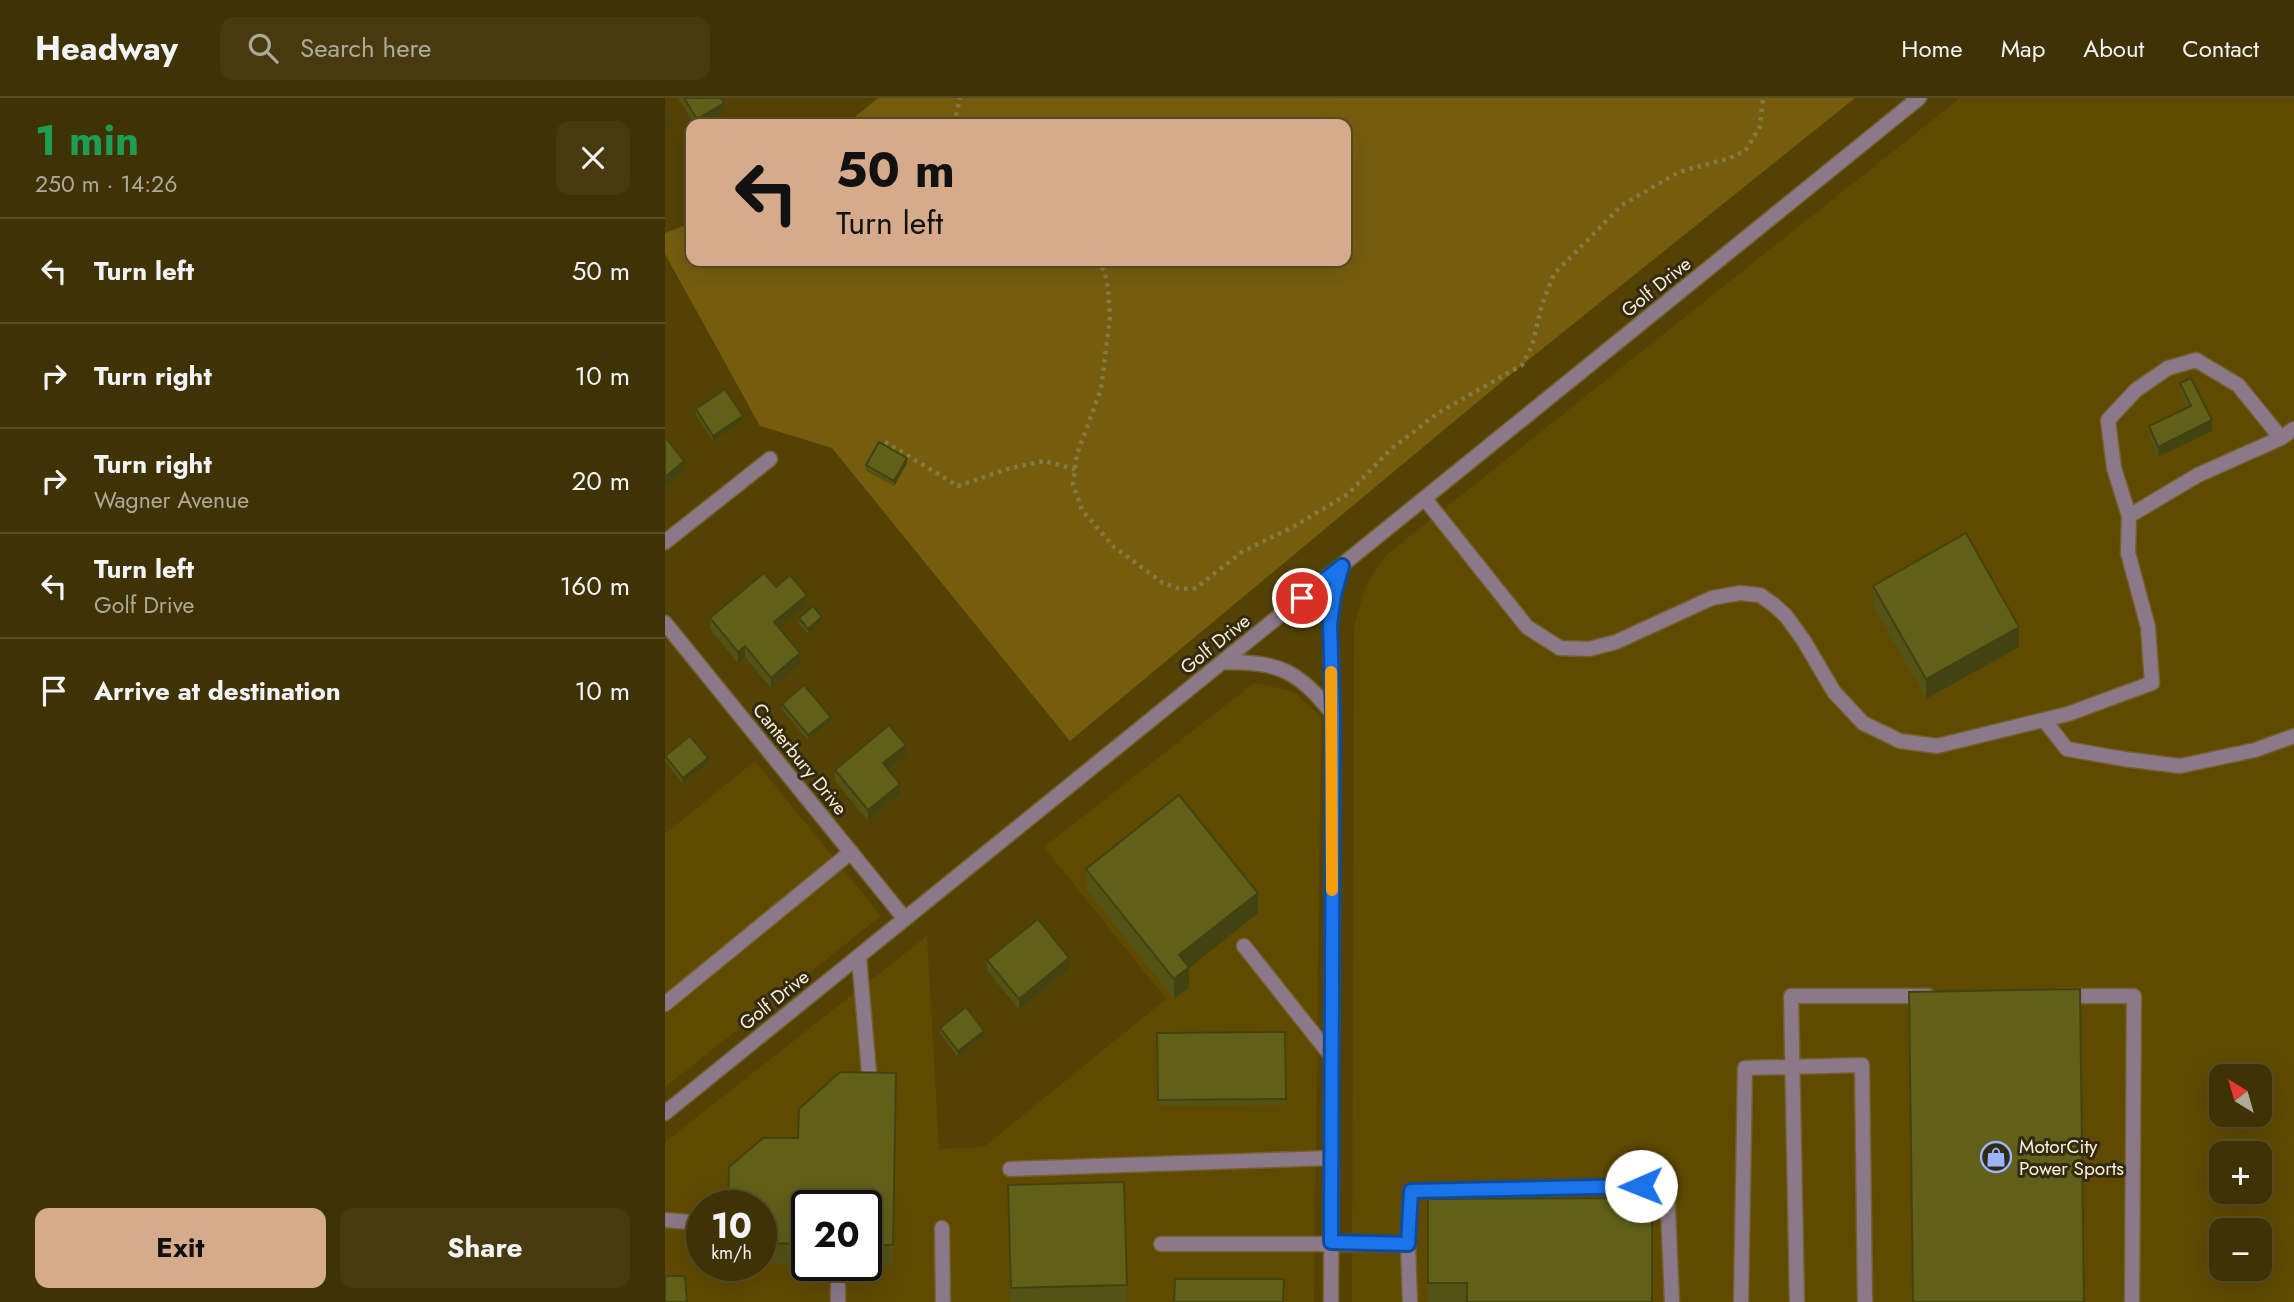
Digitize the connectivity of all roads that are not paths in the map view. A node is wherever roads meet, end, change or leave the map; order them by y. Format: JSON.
{"nodes":[{"id":1,"x":1919,"y":98,"type":"edge"},
{"id":2,"x":2294,"y":429,"type":"edge"},
{"id":3,"x":2281,"y":438,"type":"junction"},
{"id":4,"x":770,"y":459,"type":"dead end"},
{"id":5,"x":1425,"y":499,"type":"junction"},
{"id":6,"x":2129,"y":516,"type":"junction"},
{"id":7,"x":665,"y":542,"type":"edge"},
{"id":8,"x":1342,"y":566,"type":"junction"},
{"id":9,"x":665,"y":623,"type":"edge"},
{"id":10,"x":1223,"y":662,"type":"junction"},
{"id":11,"x":1333,"y":714,"type":"junction"},
{"id":12,"x":2044,"y":720,"type":"junction"},
{"id":13,"x":2294,"y":736,"type":"edge"},
{"id":14,"x":851,"y":852,"type":"junction"},
{"id":15,"x":905,"y":919,"type":"junction"},
{"id":16,"x":1244,"y":946,"type":"dead end"},
{"id":17,"x":859,"y":957,"type":"junction"},
{"id":18,"x":1942,"y":996,"type":"edge"},
{"id":19,"x":2052,"y":996,"type":"edge"},
{"id":20,"x":665,"y":1004,"type":"edge"},
{"id":21,"x":1332,"y":1057,"type":"junction"},
{"id":22,"x":1792,"y":1067,"type":"junction"},
{"id":23,"x":870,"y":1084,"type":"edge"},
{"id":24,"x":665,"y":1113,"type":"edge"},
{"id":25,"x":1331,"y":1158,"type":"junction"},
{"id":26,"x":1010,"y":1169,"type":"dead end"},
{"id":27,"x":665,"y":1220,"type":"edge"},
{"id":28,"x":686,"y":1222,"type":"edge"},
{"id":29,"x":942,"y":1228,"type":"dead end"},
{"id":30,"x":1331,"y":1242,"type":"junction"},
{"id":31,"x":1161,"y":1244,"type":"dead end"},
{"id":32,"x":1408,"y":1244,"type":"junction"},
{"id":33,"x":838,"y":1285,"type":"dead end"},
{"id":34,"x":838,"y":1302,"type":"edge"},
{"id":35,"x":943,"y":1302,"type":"edge"},
{"id":36,"x":1331,"y":1302,"type":"edge"},
{"id":37,"x":1410,"y":1302,"type":"edge"},
{"id":38,"x":1672,"y":1302,"type":"edge"},
{"id":39,"x":1741,"y":1302,"type":"edge"},
{"id":40,"x":1797,"y":1302,"type":"edge"},
{"id":41,"x":1865,"y":1302,"type":"edge"},
{"id":42,"x":2133,"y":1302,"type":"edge"}],
"edges":[{"from":1,"to":5,"type":"street","name":"Golf Drive"},
{"from":2,"to":3,"type":"street"},
{"from":3,"to":6,"type":"street"},
{"from":3,"to":6,"type":"street"},
{"from":4,"to":7,"type":"street"},
{"from":5,"to":8,"type":"street","name":"Golf Drive"},
{"from":5,"to":12,"type":"street"},
{"from":6,"to":12,"type":"street"},
{"from":8,"to":10,"type":"street","name":"Golf Drive"},
{"from":8,"to":11,"type":"street"},
{"from":9,"to":14,"type":"street","name":"Canterbury Drive"},
{"from":10,"to":11,"type":"street"},
{"from":10,"to":15,"type":"street","name":"Golf Drive"},
{"from":11,"to":21,"type":"street"},
{"from":12,"to":13,"type":"street"},
{"from":14,"to":15,"type":"street","name":"Canterbury Drive"},
{"from":14,"to":20,"type":"street"},
{"from":15,"to":17,"type":"street","name":"Golf Drive"},
{"from":16,"to":21,"type":"street"},
{"from":17,"to":23,"type":"street"},
{"from":17,"to":24,"type":"street","name":"Golf Drive"},
{"from":18,"to":22,"type":"street"},
{"from":19,"to":42,"type":"street"},
{"from":21,"to":25,"type":"street"},
{"from":22,"to":39,"type":"street"},
{"from":22,"to":40,"type":"street"},
{"from":22,"to":41,"type":"street"},
{"from":25,"to":26,"type":"street"},
{"from":25,"to":30,"type":"street"},
{"from":27,"to":28,"type":"street"},
{"from":29,"to":35,"type":"street"},
{"from":30,"to":31,"type":"street"},
{"from":30,"to":32,"type":"street"},
{"from":30,"to":36,"type":"street"},
{"from":32,"to":37,"type":"street"},
{"from":32,"to":38,"type":"street"},
{"from":33,"to":34,"type":"street"}]}
